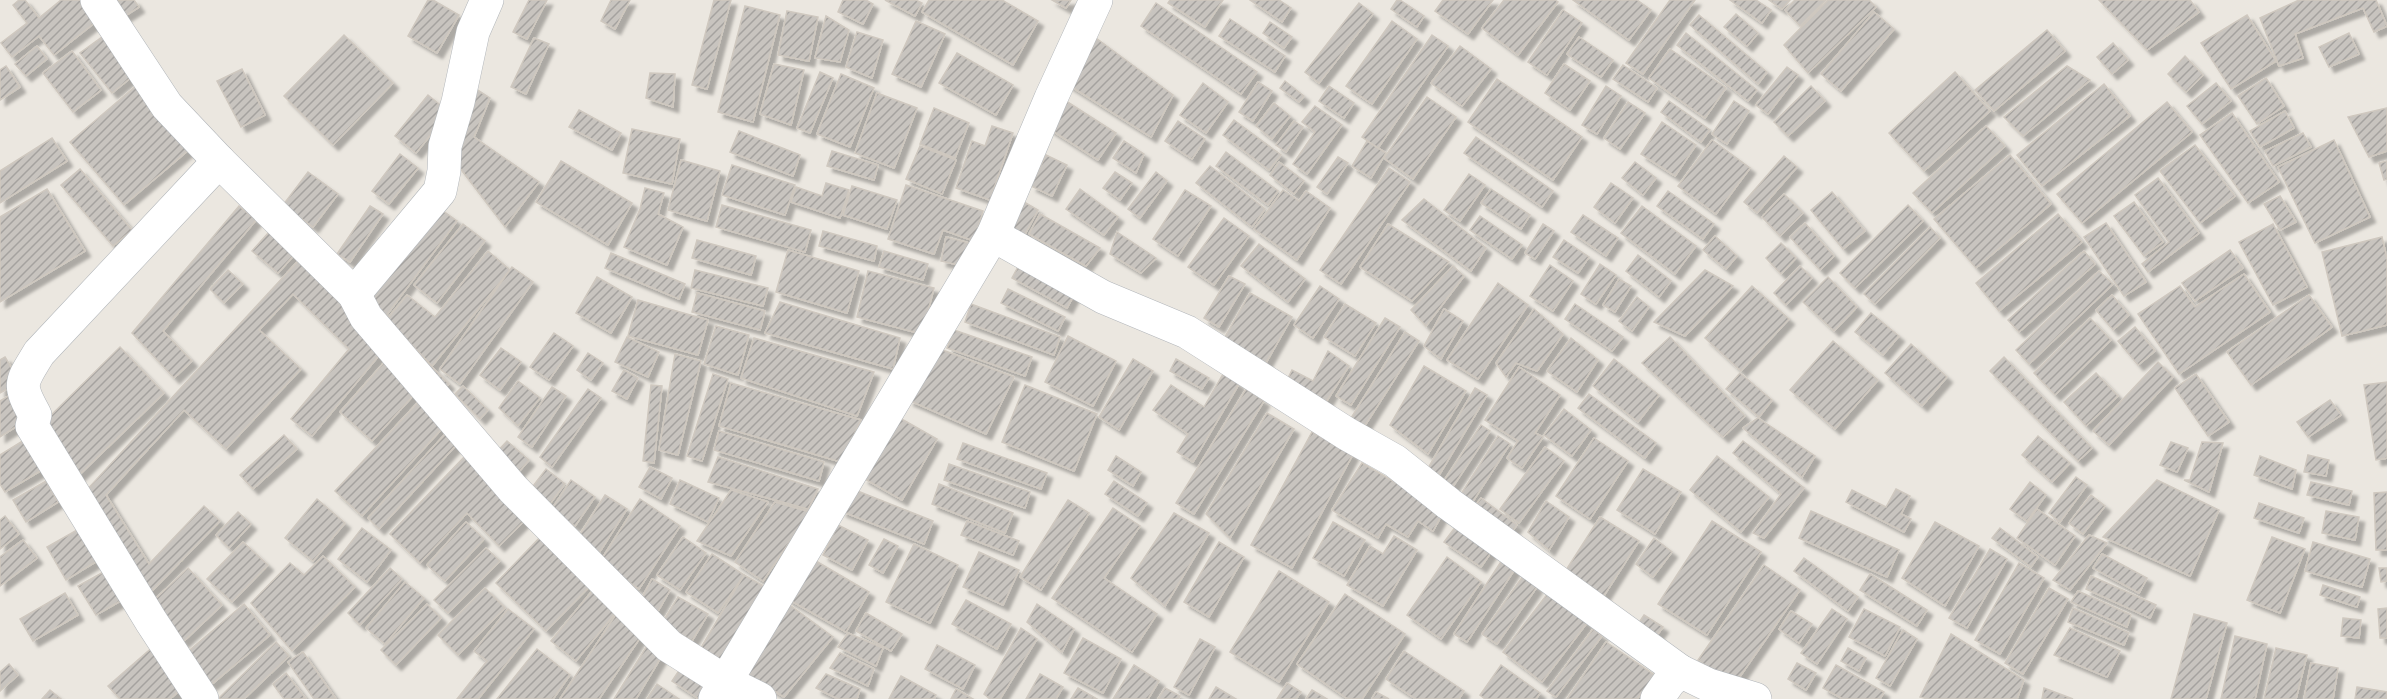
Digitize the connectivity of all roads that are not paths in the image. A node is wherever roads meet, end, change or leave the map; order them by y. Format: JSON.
{"nodes":[{"id":1,"x":97,"y":0,"type":"edge"},
{"id":2,"x":487,"y":0,"type":"edge"},
{"id":3,"x":1096,"y":0,"type":"edge"},
{"id":4,"x":219,"y":161,"type":"junction"},
{"id":5,"x":993,"y":235,"type":"junction"},
{"id":6,"x":354,"y":294,"type":"junction"},
{"id":7,"x":1680,"y":671,"type":"junction"},
{"id":8,"x":720,"y":691,"type":"edge"},
{"id":9,"x":202,"y":699,"type":"edge"},
{"id":10,"x":760,"y":699,"type":"edge"},
{"id":11,"x":1657,"y":699,"type":"edge"},
{"id":12,"x":1755,"y":699,"type":"edge"}],
"edges":[{"from":1,"to":4,"type":"street"},
{"from":2,"to":6,"type":"street"},
{"from":3,"to":5,"type":"street"},
{"from":4,"to":6,"type":"street"},
{"from":4,"to":9,"type":"street"},
{"from":5,"to":7,"type":"street"},
{"from":5,"to":8,"type":"street"},
{"from":6,"to":8,"type":"street"},
{"from":7,"to":11,"type":"street"},
{"from":7,"to":12,"type":"street"},
{"from":8,"to":10,"type":"street"}]}
